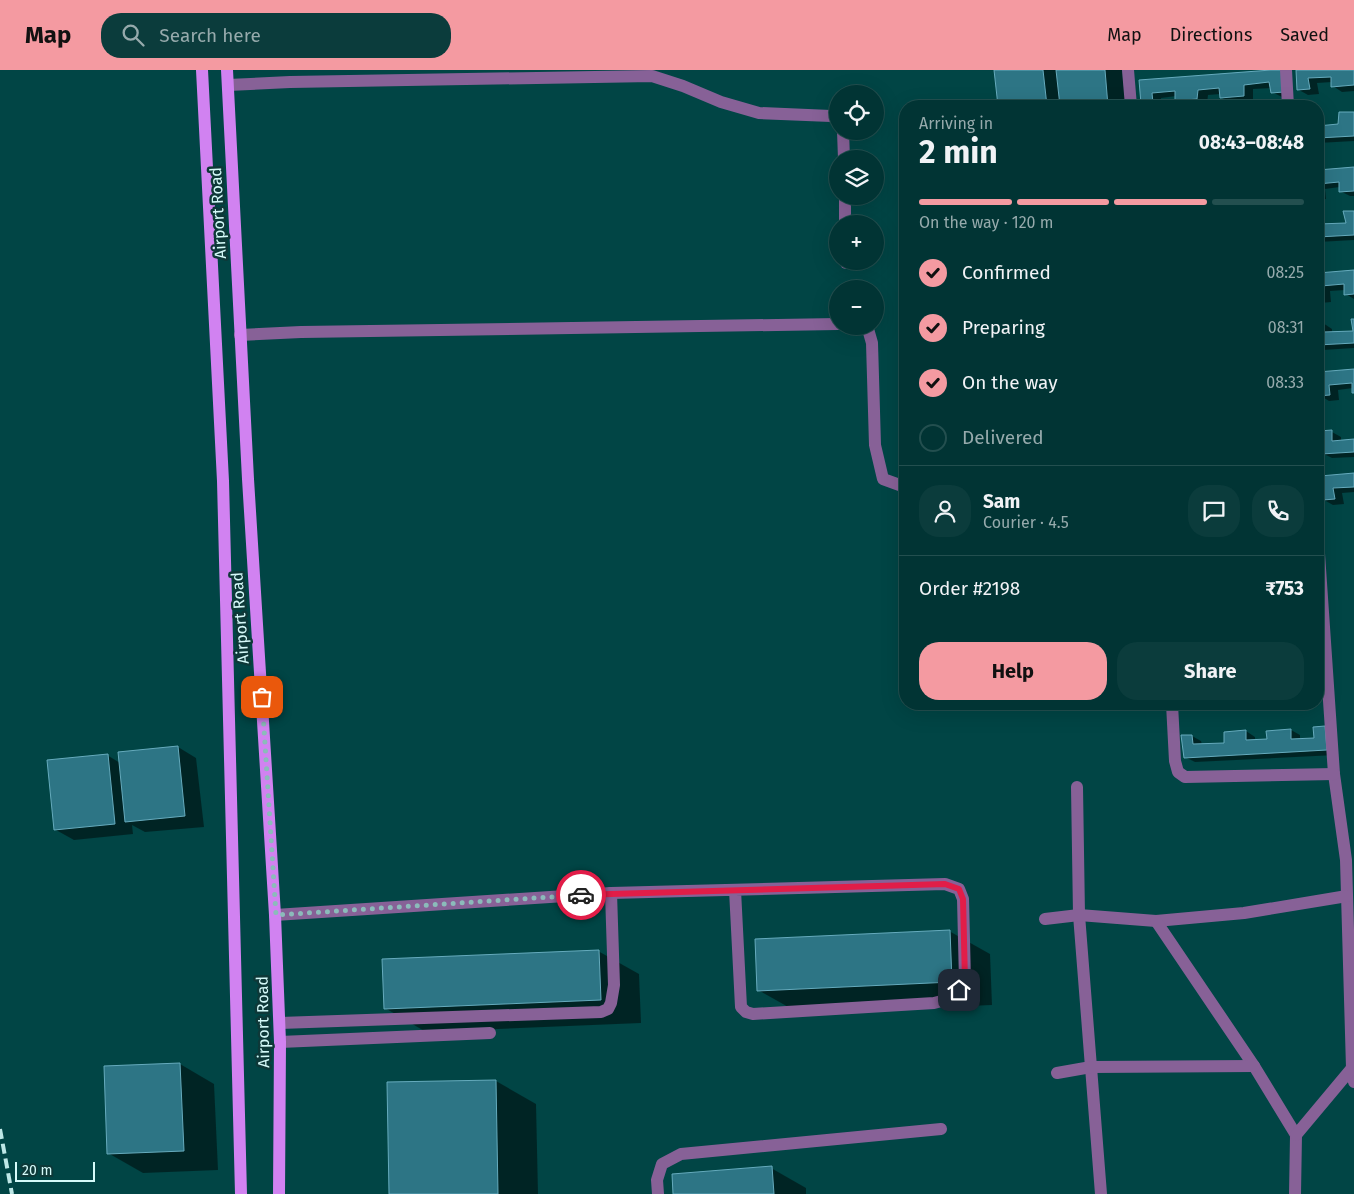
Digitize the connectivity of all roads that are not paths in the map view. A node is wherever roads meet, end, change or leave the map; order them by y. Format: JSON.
{"nodes":[{"id":1,"x":202,"y":70,"type":"edge"},
{"id":2,"x":227,"y":70,"type":"edge"},
{"id":3,"x":1128,"y":70,"type":"edge"},
{"id":4,"x":1286,"y":70,"type":"edge"},
{"id":5,"x":228,"y":85,"type":"junction"},
{"id":6,"x":1130,"y":100,"type":"edge"},
{"id":7,"x":1288,"y":100,"type":"edge"},
{"id":8,"x":829,"y":116,"type":"edge"},
{"id":9,"x":829,"y":324,"type":"edge"},
{"id":10,"x":240,"y":335,"type":"junction"},
{"id":11,"x":870,"y":335,"type":"edge"},
{"id":12,"x":899,"y":485,"type":"edge"},
{"id":13,"x":1324,"y":627,"type":"edge"},
{"id":14,"x":1172,"y":710,"type":"edge"},
{"id":15,"x":1334,"y":774,"type":"junction"},
{"id":16,"x":1076,"y":787,"type":"dead end"},
{"id":17,"x":1350,"y":859,"type":"edge"},
{"id":18,"x":735,"y":890,"type":"junction"},
{"id":19,"x":611,"y":894,"type":"junction"},
{"id":20,"x":1347,"y":896,"type":"junction"},
{"id":21,"x":276,"y":915,"type":"junction"},
{"id":22,"x":1079,"y":915,"type":"junction"},
{"id":23,"x":1046,"y":919,"type":"dead end"},
{"id":24,"x":1156,"y":921,"type":"junction"},
{"id":25,"x":280,"y":1023,"type":"junction"},
{"id":26,"x":490,"y":1033,"type":"dead end"},
{"id":27,"x":280,"y":1042,"type":"junction"},
{"id":28,"x":1254,"y":1066,"type":"junction"},
{"id":29,"x":1091,"y":1068,"type":"junction"},
{"id":30,"x":1353,"y":1068,"type":"edge"},
{"id":31,"x":1057,"y":1073,"type":"dead end"},
{"id":32,"x":1354,"y":1082,"type":"edge"},
{"id":33,"x":941,"y":1129,"type":"dead end"},
{"id":34,"x":1296,"y":1135,"type":"junction"},
{"id":35,"x":241,"y":1194,"type":"edge"},
{"id":36,"x":279,"y":1194,"type":"edge"},
{"id":37,"x":658,"y":1194,"type":"edge"},
{"id":38,"x":1101,"y":1194,"type":"edge"},
{"id":39,"x":1295,"y":1194,"type":"edge"}],
"edges":[{"from":1,"to":35,"type":"main road","name":"Airport Road"},
{"from":2,"to":5,"type":"main road","name":"Airport Road"},
{"from":3,"to":6,"type":"street"},
{"from":4,"to":7,"type":"street"},
{"from":5,"to":8,"type":"street"},
{"from":5,"to":10,"type":"main road","name":"Airport Road"},
{"from":9,"to":10,"type":"street"},
{"from":10,"to":21,"type":"main road","name":"Airport Road"},
{"from":11,"to":12,"type":"street"},
{"from":13,"to":15,"type":"street"},
{"from":14,"to":15,"type":"street"},
{"from":15,"to":17,"type":"street"},
{"from":16,"to":22,"type":"street"},
{"from":17,"to":20,"type":"street"},
{"from":18,"to":18,"type":"street"},
{"from":18,"to":19,"type":"street"},
{"from":19,"to":21,"type":"street"},
{"from":19,"to":25,"type":"street"},
{"from":20,"to":24,"type":"street"},
{"from":20,"to":30,"type":"street"},
{"from":21,"to":25,"type":"main road","name":"Airport Road"},
{"from":22,"to":23,"type":"street"},
{"from":22,"to":24,"type":"street"},
{"from":22,"to":29,"type":"street"},
{"from":24,"to":28,"type":"street"},
{"from":25,"to":27,"type":"main road","name":"Airport Road"},
{"from":26,"to":27,"type":"street"},
{"from":27,"to":36,"type":"main road","name":"Airport Road"},
{"from":28,"to":29,"type":"street"},
{"from":28,"to":34,"type":"street"},
{"from":29,"to":31,"type":"street"},
{"from":29,"to":38,"type":"street"},
{"from":30,"to":32,"type":"street"},
{"from":30,"to":34,"type":"street"},
{"from":33,"to":37,"type":"street"},
{"from":34,"to":39,"type":"street"}]}
